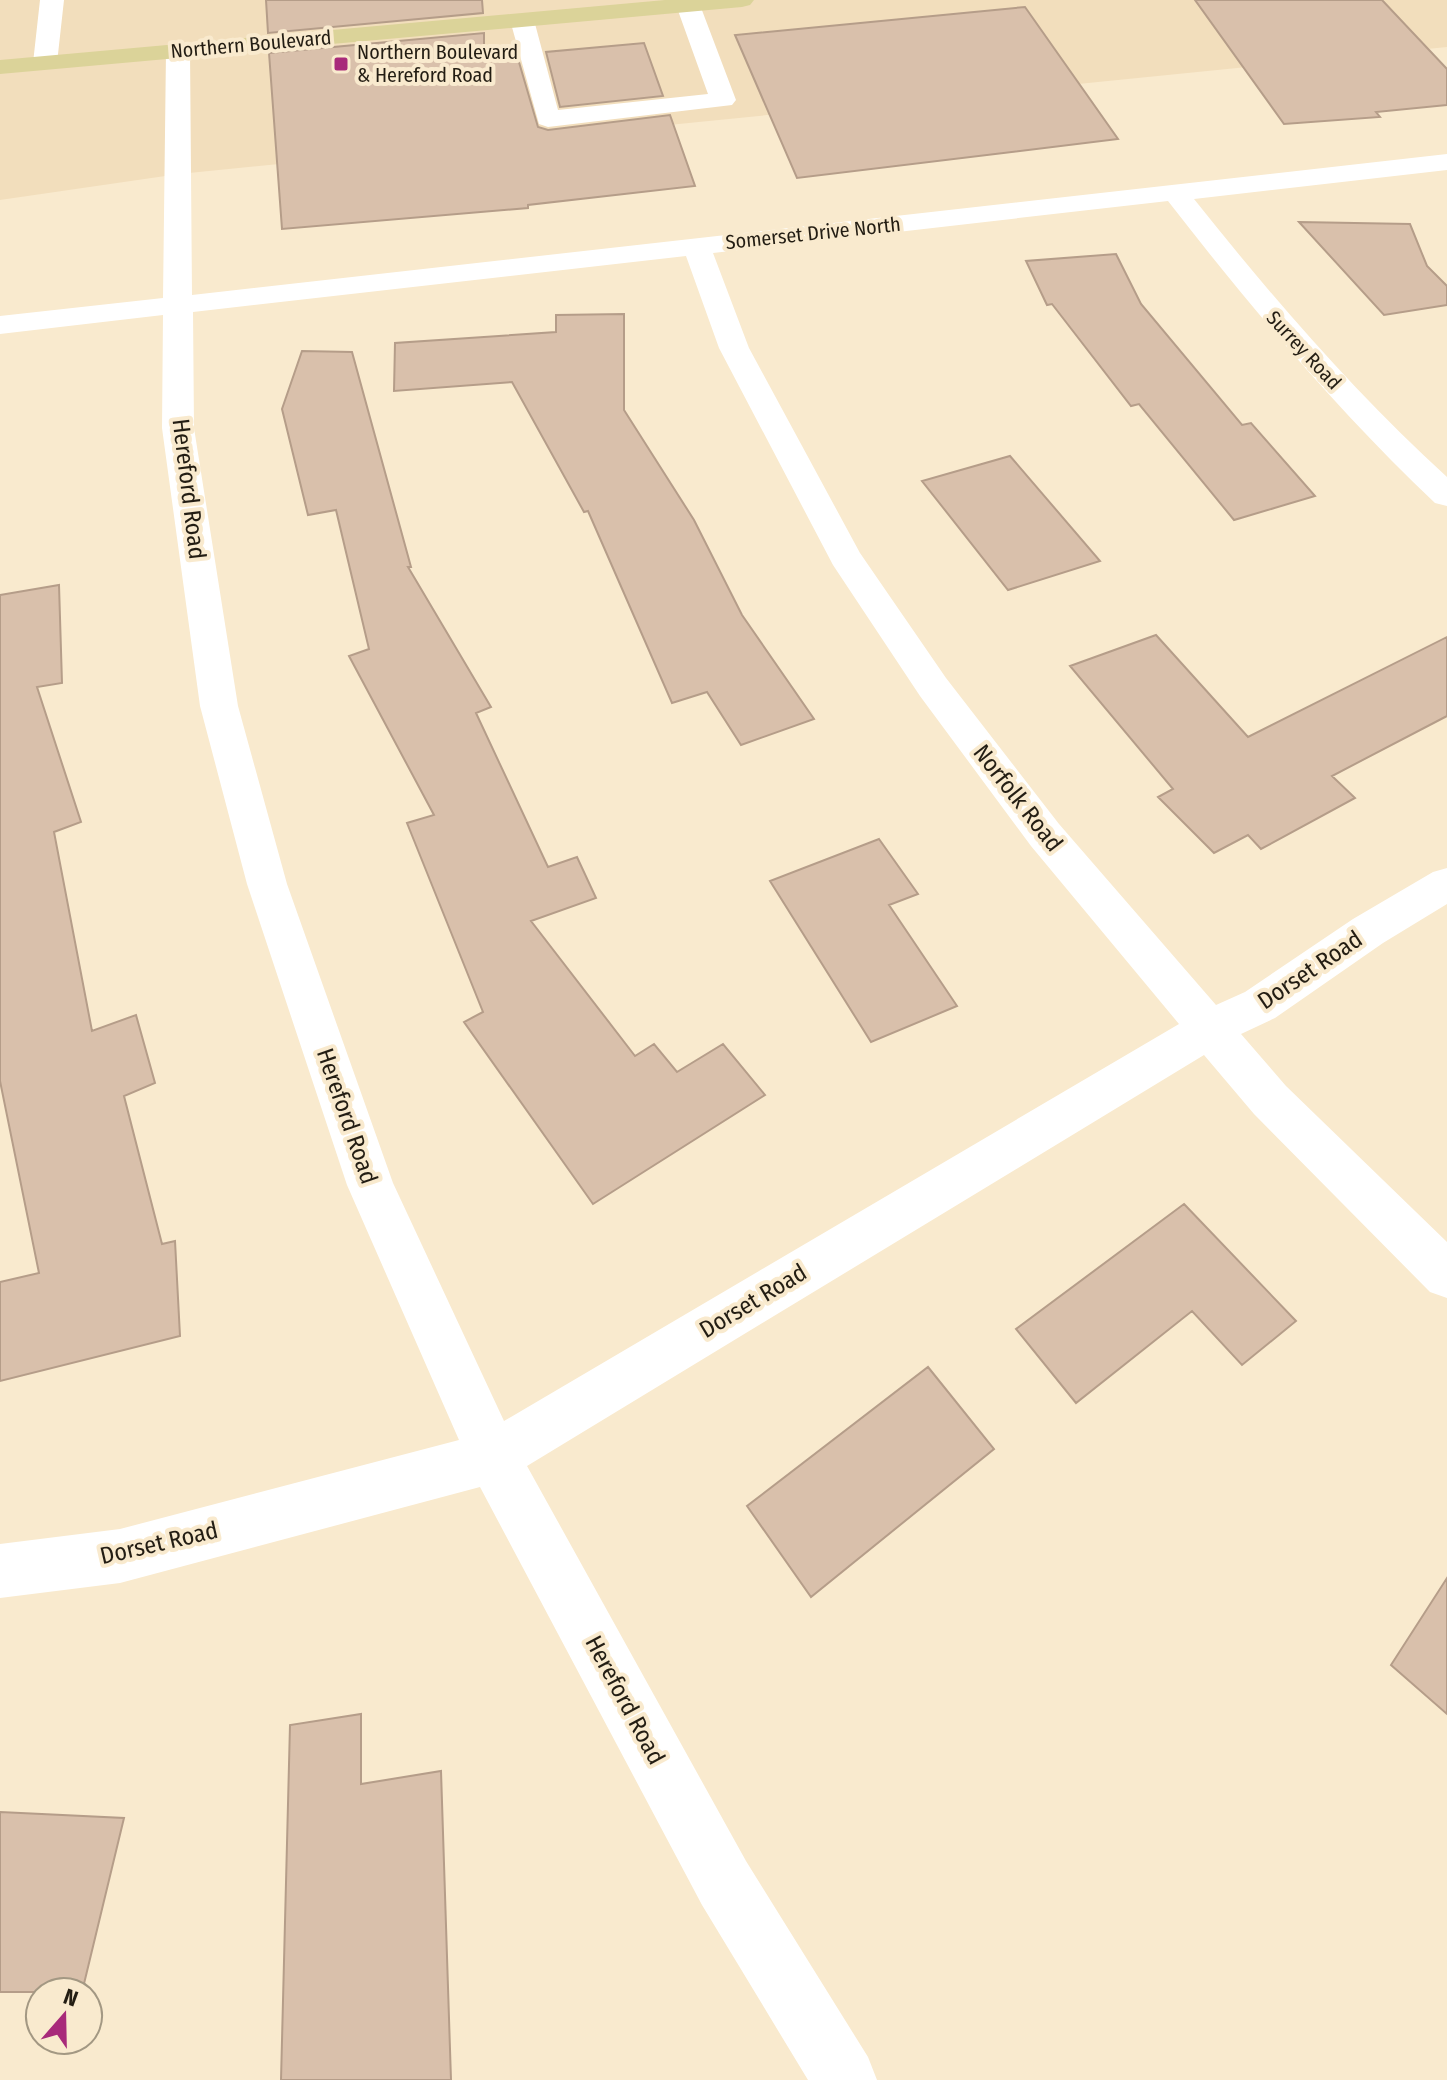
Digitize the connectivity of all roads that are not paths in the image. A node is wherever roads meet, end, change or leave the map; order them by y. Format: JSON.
{"nodes":[{"id":1,"x":52,"y":0,"type":"edge"},
{"id":2,"x":742,"y":0,"type":"edge"},
{"id":3,"x":688,"y":5,"type":"junction"},
{"id":4,"x":522,"y":20,"type":"junction"},
{"id":5,"x":178,"y":51,"type":"junction"},
{"id":6,"x":45,"y":63,"type":"junction"},
{"id":7,"x":0,"y":67,"type":"edge"},
{"id":8,"x":1447,"y":162,"type":"edge"},
{"id":9,"x":1175,"y":192,"type":"junction"},
{"id":10,"x":696,"y":246,"type":"junction"},
{"id":11,"x":179,"y":305,"type":"junction"},
{"id":12,"x":0,"y":325,"type":"edge"},
{"id":13,"x":1447,"y":495,"type":"edge"},
{"id":14,"x":1447,"y":884,"type":"edge"},
{"id":15,"x":1211,"y":1028,"type":"junction"},
{"id":16,"x":1447,"y":1275,"type":"edge"},
{"id":17,"x":493,"y":1457,"type":"junction"},
{"id":18,"x":0,"y":1571,"type":"edge"},
{"id":19,"x":845,"y":2080,"type":"edge"}],
"edges":[{"from":1,"to":6,"type":"street"},
{"from":2,"to":3,"type":"main road","name":"Northern Boulevard"},
{"from":3,"to":4,"type":"main road","name":"Northern Boulevard"},
{"from":3,"to":4,"type":"street"},
{"from":4,"to":5,"type":"main road","name":"Northern Boulevard"},
{"from":5,"to":6,"type":"main road","name":"Northern Boulevard"},
{"from":5,"to":11,"type":"street","name":"Hereford Road"},
{"from":6,"to":7,"type":"main road","name":"Northern Boulevard"},
{"from":8,"to":9,"type":"street","name":"Somerset Drive North"},
{"from":9,"to":10,"type":"street","name":"Somerset Drive North"},
{"from":9,"to":13,"type":"street","name":"Surrey Road"},
{"from":10,"to":11,"type":"street","name":"Somerset Drive North"},
{"from":10,"to":15,"type":"street","name":"Norfolk Road"},
{"from":11,"to":12,"type":"street","name":"Somerset Drive North"},
{"from":11,"to":17,"type":"street","name":"Hereford Road"},
{"from":14,"to":15,"type":"street","name":"Dorset Road"},
{"from":15,"to":16,"type":"street","name":"Norfolk Road"},
{"from":15,"to":17,"type":"street","name":"Dorset Road"},
{"from":17,"to":18,"type":"street","name":"Dorset Road"},
{"from":17,"to":19,"type":"street","name":"Hereford Road"}]}
